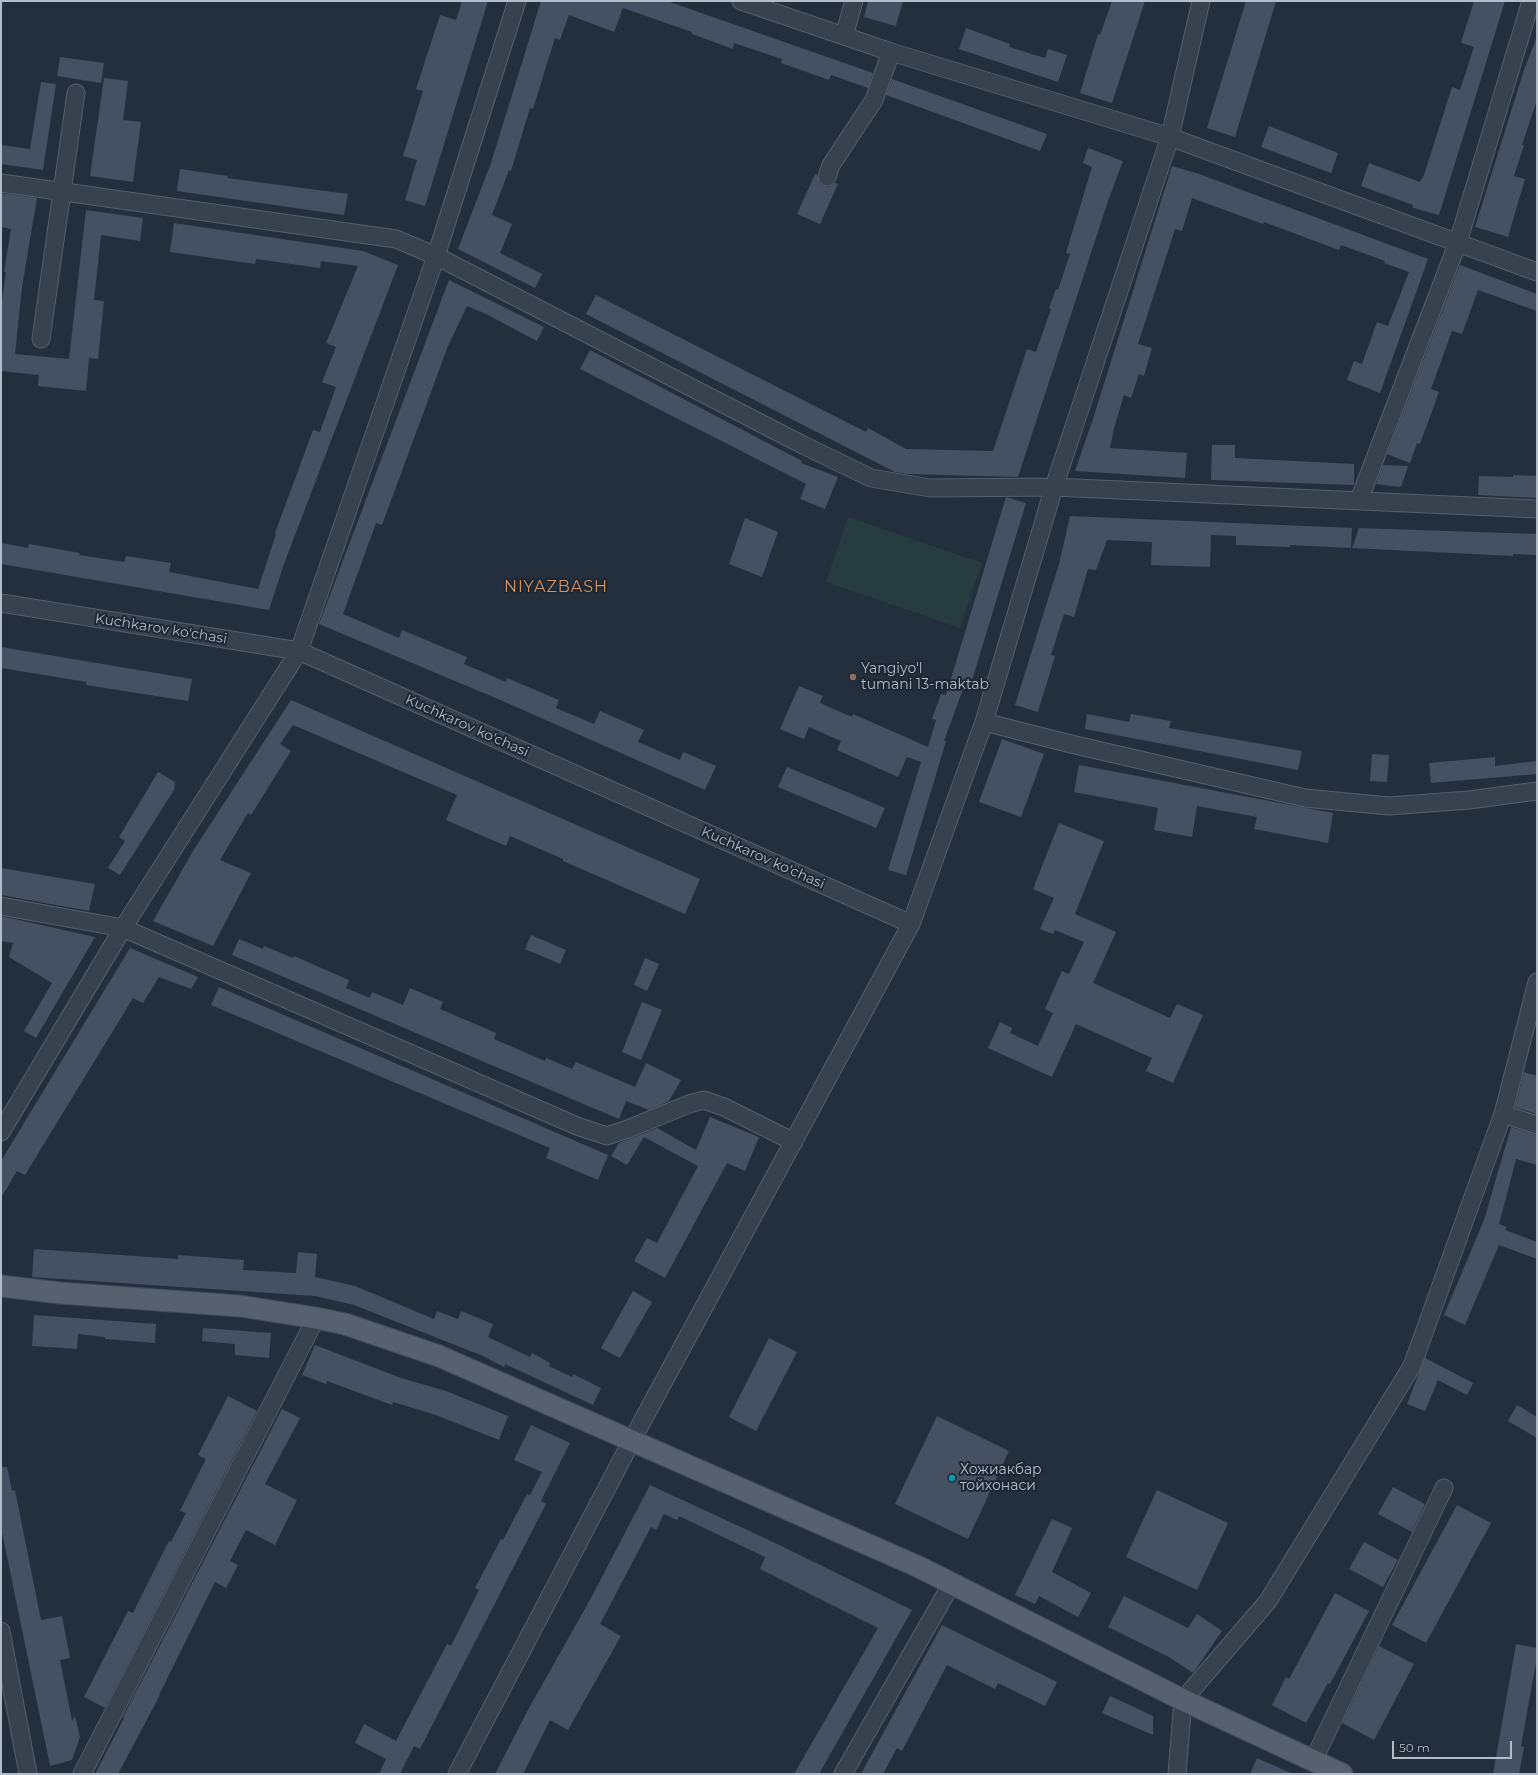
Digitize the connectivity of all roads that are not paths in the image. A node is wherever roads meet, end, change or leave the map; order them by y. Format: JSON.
{"nodes":[{"id":1,"x":517,"y":1,"type":"edge"},
{"id":2,"x":741,"y":1,"type":"edge"},
{"id":3,"x":854,"y":1,"type":"edge"},
{"id":4,"x":1201,"y":1,"type":"edge"},
{"id":5,"x":1531,"y":1,"type":"edge"},
{"id":6,"x":844,"y":36,"type":"junction"},
{"id":7,"x":891,"y":52,"type":"junction"},
{"id":8,"x":76,"y":93,"type":"dead end"},
{"id":9,"x":1170,"y":137,"type":"junction"},
{"id":10,"x":827,"y":177,"type":"dead end"},
{"id":11,"x":1,"y":183,"type":"edge"},
{"id":12,"x":62,"y":192,"type":"junction"},
{"id":13,"x":1458,"y":242,"type":"junction"},
{"id":14,"x":436,"y":256,"type":"junction"},
{"id":15,"x":1537,"y":272,"type":"edge"},
{"id":16,"x":41,"y":339,"type":"dead end"},
{"id":17,"x":1054,"y":487,"type":"junction"},
{"id":18,"x":1359,"y":500,"type":"junction"},
{"id":19,"x":1537,"y":509,"type":"edge"},
{"id":20,"x":1,"y":603,"type":"edge"},
{"id":21,"x":299,"y":651,"type":"junction"},
{"id":22,"x":984,"y":722,"type":"junction"},
{"id":23,"x":1537,"y":791,"type":"edge"},
{"id":24,"x":1,"y":906,"type":"edge"},
{"id":25,"x":911,"y":924,"type":"junction"},
{"id":26,"x":123,"y":928,"type":"junction"},
{"id":27,"x":1537,"y":982,"type":"edge"},
{"id":28,"x":1503,"y":1114,"type":"junction"},
{"id":29,"x":1537,"y":1125,"type":"edge"},
{"id":30,"x":1,"y":1132,"type":"edge"},
{"id":31,"x":794,"y":1142,"type":"junction"},
{"id":32,"x":1,"y":1286,"type":"edge"},
{"id":33,"x":316,"y":1318,"type":"junction"},
{"id":34,"x":631,"y":1442,"type":"junction"},
{"id":35,"x":1444,"y":1488,"type":"dead end"},
{"id":36,"x":952,"y":1583,"type":"junction"},
{"id":37,"x":1,"y":1631,"type":"edge"},
{"id":38,"x":1183,"y":1700,"type":"junction"},
{"id":39,"x":1313,"y":1762,"type":"junction"},
{"id":40,"x":28,"y":1774,"type":"edge"},
{"id":41,"x":82,"y":1774,"type":"edge"},
{"id":42,"x":457,"y":1774,"type":"edge"},
{"id":43,"x":843,"y":1774,"type":"edge"},
{"id":44,"x":1177,"y":1774,"type":"edge"},
{"id":45,"x":1342,"y":1774,"type":"edge"}],
"edges":[{"from":1,"to":14,"type":"street"},
{"from":2,"to":6,"type":"street"},
{"from":3,"to":6,"type":"street"},
{"from":4,"to":9,"type":"street"},
{"from":5,"to":13,"type":"street"},
{"from":6,"to":7,"type":"street"},
{"from":7,"to":9,"type":"street"},
{"from":7,"to":10,"type":"street"},
{"from":8,"to":12,"type":"street"},
{"from":9,"to":13,"type":"street"},
{"from":9,"to":17,"type":"street"},
{"from":11,"to":12,"type":"street"},
{"from":12,"to":14,"type":"street"},
{"from":12,"to":16,"type":"street"},
{"from":13,"to":15,"type":"street"},
{"from":13,"to":18,"type":"street"},
{"from":14,"to":17,"type":"street"},
{"from":14,"to":21,"type":"street"},
{"from":17,"to":18,"type":"street"},
{"from":17,"to":22,"type":"street"},
{"from":18,"to":19,"type":"street"},
{"from":20,"to":21,"type":"street","name":"Kuchkarov ko'chasi"},
{"from":21,"to":25,"type":"street","name":"Kuchkarov ko'chasi"},
{"from":21,"to":26,"type":"street"},
{"from":22,"to":23,"type":"street"},
{"from":22,"to":25,"type":"street"},
{"from":24,"to":26,"type":"street"},
{"from":25,"to":31,"type":"street"},
{"from":26,"to":30,"type":"street"},
{"from":26,"to":31,"type":"street"},
{"from":27,"to":28,"type":"street"},
{"from":28,"to":29,"type":"street"},
{"from":28,"to":38,"type":"street"},
{"from":31,"to":34,"type":"street"},
{"from":32,"to":33,"type":"main road"},
{"from":33,"to":34,"type":"main road"},
{"from":33,"to":41,"type":"street"},
{"from":34,"to":36,"type":"main road"},
{"from":34,"to":42,"type":"street"},
{"from":35,"to":39,"type":"street"},
{"from":36,"to":38,"type":"main road"},
{"from":36,"to":43,"type":"street"},
{"from":37,"to":40,"type":"street"},
{"from":38,"to":39,"type":"main road"},
{"from":38,"to":44,"type":"street"},
{"from":39,"to":45,"type":"main road"}]}
